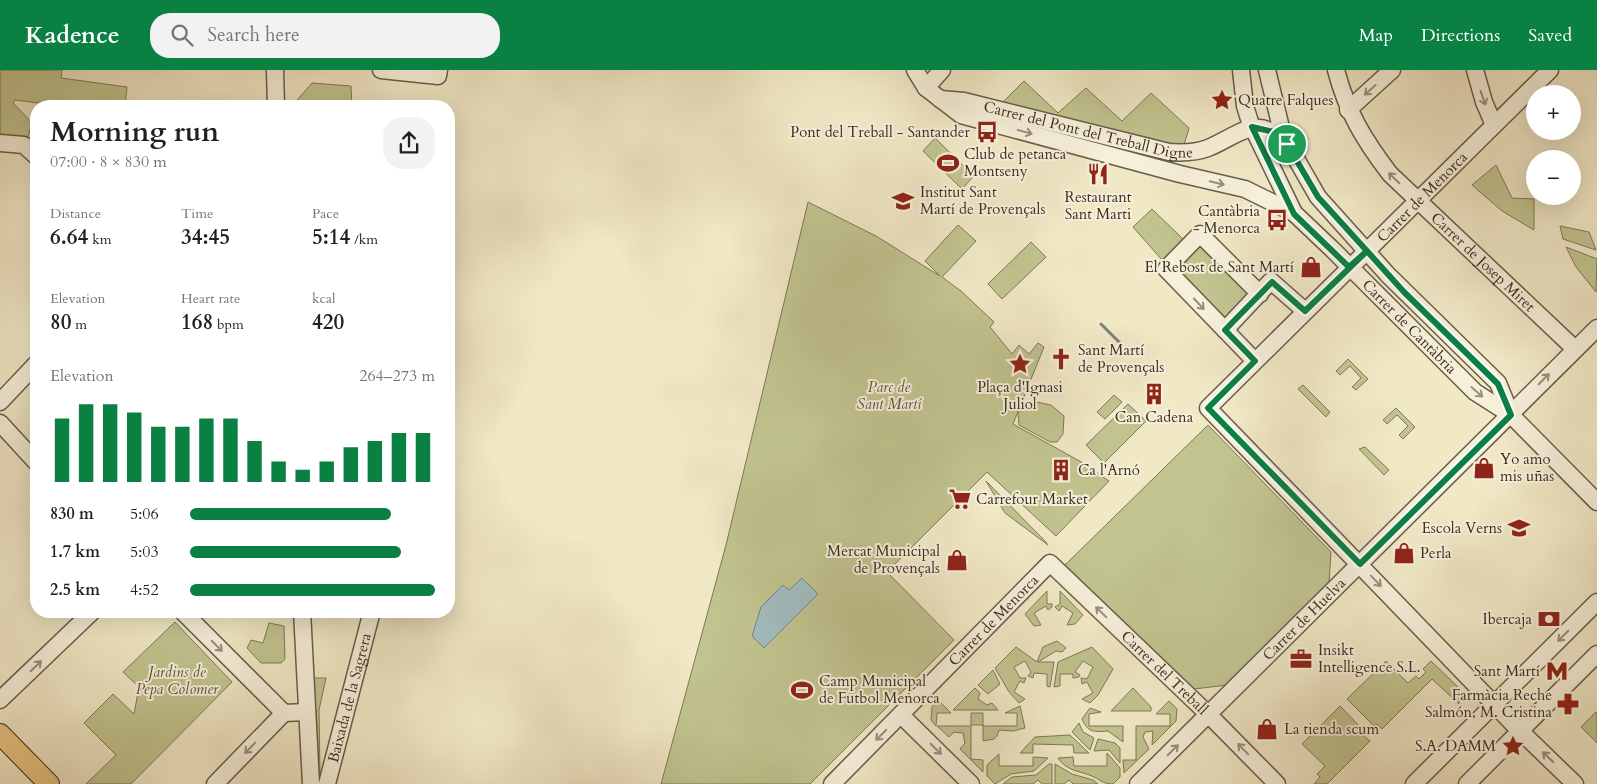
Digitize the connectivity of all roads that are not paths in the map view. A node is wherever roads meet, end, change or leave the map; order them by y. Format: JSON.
{"nodes":[{"id":1,"x":275,"y":70,"type":"edge"},
{"id":2,"x":381,"y":70,"type":"edge"},
{"id":3,"x":439,"y":70,"type":"edge"},
{"id":4,"x":915,"y":70,"type":"edge"},
{"id":5,"x":942,"y":70,"type":"edge"},
{"id":6,"x":1241,"y":70,"type":"edge"},
{"id":7,"x":1267,"y":70,"type":"edge"},
{"id":8,"x":1336,"y":70,"type":"edge"},
{"id":9,"x":1392,"y":70,"type":"edge"},
{"id":10,"x":1475,"y":70,"type":"edge"},
{"id":11,"x":1550,"y":70,"type":"edge"},
{"id":12,"x":926,"y":88,"type":"junction"},
{"id":13,"x":940,"y":99,"type":"junction"},
{"id":14,"x":276,"y":100,"type":"edge"},
{"id":15,"x":1246,"y":110,"type":"junction"},
{"id":16,"x":1348,"y":110,"type":"junction"},
{"id":17,"x":1494,"y":125,"type":"junction"},
{"id":18,"x":1252,"y":127,"type":"junction"},
{"id":19,"x":1234,"y":134,"type":"junction"},
{"id":20,"x":0,"y":144,"type":"edge"},
{"id":21,"x":1287,"y":144,"type":"junction"},
{"id":22,"x":30,"y":150,"type":"edge"},
{"id":23,"x":1418,"y":200,"type":"junction"},
{"id":24,"x":1294,"y":214,"type":"junction"},
{"id":25,"x":1367,"y":251,"type":"junction"},
{"id":26,"x":1349,"y":267,"type":"junction"},
{"id":27,"x":1260,"y":294,"type":"junction"},
{"id":28,"x":1305,"y":311,"type":"junction"},
{"id":29,"x":1597,"y":328,"type":"edge"},
{"id":30,"x":1225,"y":330,"type":"junction"},
{"id":31,"x":1575,"y":349,"type":"junction"},
{"id":32,"x":1255,"y":361,"type":"junction"},
{"id":33,"x":30,"y":370,"type":"edge"},
{"id":34,"x":0,"y":402,"type":"edge"},
{"id":35,"x":1511,"y":415,"type":"junction"},
{"id":36,"x":0,"y":423,"type":"edge"},
{"id":37,"x":30,"y":456,"type":"edge"},
{"id":38,"x":1597,"y":502,"type":"edge"},
{"id":39,"x":1050,"y":563,"type":"joint"},
{"id":40,"x":1360,"y":564,"type":"junction"},
{"id":41,"x":1597,"y":602,"type":"edge"},
{"id":42,"x":86,"y":618,"type":"edge"},
{"id":43,"x":190,"y":618,"type":"edge"},
{"id":44,"x":293,"y":618,"type":"edge"},
{"id":45,"x":302,"y":618,"type":"edge"},
{"id":46,"x":370,"y":618,"type":"edge"},
{"id":47,"x":1597,"y":654,"type":"edge"},
{"id":48,"x":0,"y":700,"type":"edge"},
{"id":49,"x":1495,"y":704,"type":"junction"},
{"id":50,"x":296,"y":712,"type":"junction"},
{"id":51,"x":901,"y":715,"type":"junction"},
{"id":52,"x":1208,"y":715,"type":"junction"},
{"id":53,"x":1520,"y":730,"type":"junction"},
{"id":54,"x":0,"y":734,"type":"edge"},
{"id":55,"x":49,"y":784,"type":"edge"},
{"id":56,"x":215,"y":784,"type":"edge"},
{"id":57,"x":300,"y":784,"type":"edge"},
{"id":58,"x":311,"y":784,"type":"edge"},
{"id":59,"x":327,"y":784,"type":"edge"},
{"id":60,"x":832,"y":784,"type":"edge"},
{"id":61,"x":971,"y":784,"type":"edge"},
{"id":62,"x":1138,"y":784,"type":"edge"},
{"id":63,"x":1277,"y":784,"type":"edge"},
{"id":64,"x":1414,"y":784,"type":"edge"},
{"id":65,"x":1467,"y":784,"type":"edge"},
{"id":66,"x":1575,"y":784,"type":"edge"}],
"edges":[{"from":1,"to":14,"type":"street"},
{"from":2,"to":3,"type":"street"},
{"from":4,"to":12,"type":"street","name":"Carrer del Pont del Treball Digne"},
{"from":5,"to":12,"type":"street"},
{"from":6,"to":15,"type":"street","name":"Carrer de Cantàbria"},
{"from":7,"to":21,"type":"street","name":"Carrer de Cantàbria"},
{"from":8,"to":16,"type":"street","name":"Carrer de Josep Miret"},
{"from":9,"to":16,"type":"street","one_way":true},
{"from":10,"to":17,"type":"street","one_way":true},
{"from":11,"to":17,"type":"street","name":"Carrer de Menorca"},
{"from":12,"to":13,"type":"street","name":"Carrer del Pont del Treball Digne"},
{"from":13,"to":19,"type":"street","name":"Carrer del Pont del Treball Digne"},
{"from":13,"to":24,"type":"street","name":"Carrer del Pont del Treball Digne","one_way":true},
{"from":15,"to":18,"type":"street","name":"Carrer de Cantàbria"},
{"from":15,"to":19,"type":"street"},
{"from":23,"to":16,"type":"street","name":"Carrer de Josep Miret","one_way":true},
{"from":17,"to":23,"type":"street","name":"Carrer de Menorca"},
{"from":18,"to":19,"type":"street","name":"Carrer del Pont del Treball Digne"},
{"from":18,"to":21,"type":"street"},
{"from":18,"to":24,"type":"street","name":"Carrer de Cantàbria"},
{"from":20,"to":22,"type":"street"},
{"from":21,"to":25,"type":"street","name":"Carrer de Cantàbria"},
{"from":23,"to":25,"type":"street","name":"Carrer de Menorca"},
{"from":23,"to":31,"type":"street","name":"Carrer de Josep Miret"},
{"from":24,"to":26,"type":"street","name":"Carrer de Cantàbria"},
{"from":25,"to":26,"type":"street","name":"Carrer de Menorca"},
{"from":25,"to":35,"type":"street","name":"Carrer de Cantàbria"},
{"from":26,"to":28,"type":"street","name":"Carrer de Menorca"},
{"from":26,"to":35,"type":"street","name":"Carrer de Cantàbria","one_way":true},
{"from":27,"to":28,"type":"street"},
{"from":27,"to":30,"type":"street"},
{"from":27,"to":30,"type":"street","one_way":true},
{"from":28,"to":32,"type":"street","name":"Carrer de Menorca"},
{"from":29,"to":31,"type":"street","name":"Carrer de Huelva"},
{"from":30,"to":32,"type":"street"},
{"from":35,"to":31,"type":"street","name":"Carrer de Huelva","one_way":true},
{"from":32,"to":40,"type":"street","name":"Carrer de Menorca"},
{"from":33,"to":34,"type":"street"},
{"from":35,"to":38,"type":"street","name":"Carrer de Cantàbria"},
{"from":35,"to":40,"type":"street","name":"Carrer de Huelva"},
{"from":36,"to":37,"type":"street"},
{"from":39,"to":51,"type":"street","name":"Carrer de Menorca"},
{"from":52,"to":39,"type":"street","name":"Carrer del Treball","one_way":true},
{"from":40,"to":49,"type":"street","one_way":true},
{"from":40,"to":52,"type":"street","name":"Carrer de Huelva"},
{"from":41,"to":49,"type":"street","one_way":true},
{"from":48,"to":42,"type":"street","one_way":true},
{"from":43,"to":50,"type":"street","one_way":true},
{"from":44,"to":50,"type":"street"},
{"from":45,"to":50,"type":"street"},
{"from":46,"to":59,"type":"street","name":"Baixada de la Sagrera"},
{"from":47,"to":53,"type":"street"},
{"from":49,"to":53,"type":"street"},
{"from":49,"to":64,"type":"street"},
{"from":50,"to":56,"type":"street","one_way":true},
{"from":50,"to":57,"type":"street"},
{"from":50,"to":58,"type":"street"},
{"from":51,"to":60,"type":"street","name":"Carrer de Menorca","one_way":true},
{"from":51,"to":61,"type":"street","one_way":true},
{"from":62,"to":52,"type":"street","name":"Carrer de Huelva","one_way":true},
{"from":63,"to":52,"type":"street","name":"Carrer del Treball","one_way":true},
{"from":53,"to":65,"type":"street"},
{"from":66,"to":53,"type":"street","one_way":true},
{"from":54,"to":55,"type":"main road"}]}
